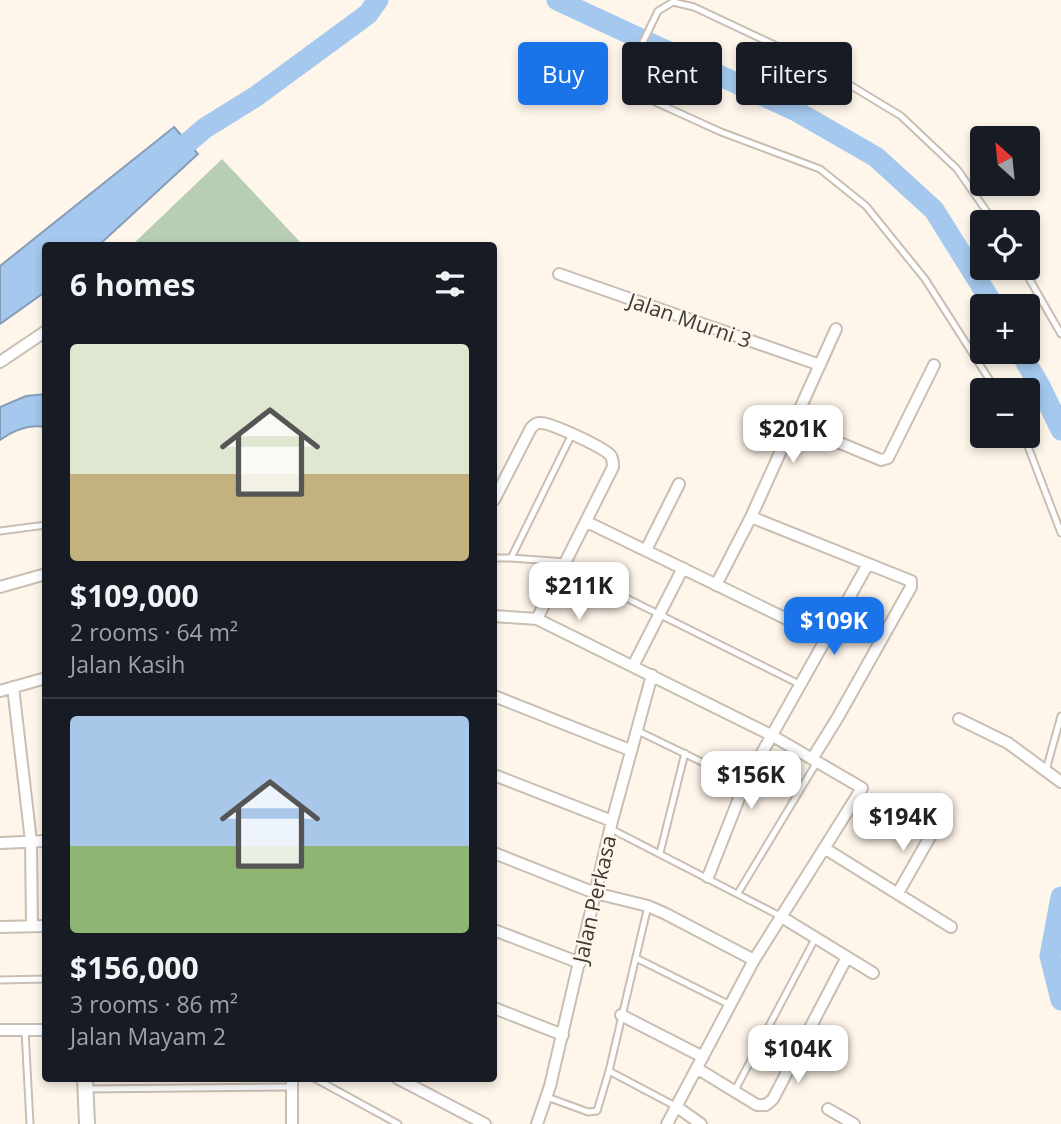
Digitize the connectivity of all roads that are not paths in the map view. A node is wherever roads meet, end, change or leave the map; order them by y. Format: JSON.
{"nodes":[{"id":1,"x":986,"y":210,"type":"edge"},
{"id":2,"x":559,"y":274,"type":"dead end"},
{"id":3,"x":1030,"y":280,"type":"edge"},
{"id":4,"x":836,"y":329,"type":"dead end"},
{"id":5,"x":42,"y":334,"type":"edge"},
{"id":6,"x":1061,"y":334,"type":"edge"},
{"id":7,"x":0,"y":362,"type":"edge"},
{"id":8,"x":820,"y":365,"type":"junction"},
{"id":9,"x":934,"y":365,"type":"dead end"},
{"id":10,"x":988,"y":378,"type":"edge"},
{"id":11,"x":794,"y":424,"type":"junction"},
{"id":12,"x":572,"y":435,"type":"junction"},
{"id":13,"x":1029,"y":448,"type":"edge"},
{"id":14,"x":679,"y":484,"type":"dead end"},
{"id":15,"x":497,"y":494,"type":"edge"},
{"id":16,"x":751,"y":517,"type":"junction"},
{"id":17,"x":587,"y":522,"type":"junction"},
{"id":18,"x":42,"y":526,"type":"edge"},
{"id":19,"x":0,"y":531,"type":"edge"},
{"id":20,"x":1061,"y":533,"type":"edge"},
{"id":21,"x":646,"y":550,"type":"junction"},
{"id":22,"x":497,"y":558,"type":"edge"},
{"id":23,"x":511,"y":558,"type":"junction"},
{"id":24,"x":868,"y":564,"type":"junction"},
{"id":25,"x":565,"y":565,"type":"junction"},
{"id":26,"x":683,"y":568,"type":"junction"},
{"id":27,"x":42,"y":575,"type":"edge"},
{"id":28,"x":716,"y":585,"type":"junction"},
{"id":29,"x":0,"y":587,"type":"edge"},
{"id":30,"x":660,"y":614,"type":"junction"},
{"id":31,"x":497,"y":615,"type":"edge"},
{"id":32,"x":537,"y":619,"type":"junction"},
{"id":33,"x":826,"y":638,"type":"junction"},
{"id":34,"x":633,"y":666,"type":"junction"},
{"id":35,"x":652,"y":675,"type":"junction"},
{"id":36,"x":42,"y":679,"type":"edge"},
{"id":37,"x":799,"y":684,"type":"junction"},
{"id":38,"x":13,"y":687,"type":"junction"},
{"id":39,"x":0,"y":691,"type":"edge"},
{"id":40,"x":497,"y":697,"type":"edge"},
{"id":41,"x":1061,"y":716,"type":"edge"},
{"id":42,"x":959,"y":719,"type":"dead end"},
{"id":43,"x":636,"y":730,"type":"junction"},
{"id":44,"x":771,"y":735,"type":"junction"},
{"id":45,"x":630,"y":750,"type":"junction"},
{"id":46,"x":685,"y":754,"type":"junction"},
{"id":47,"x":815,"y":761,"type":"junction"},
{"id":48,"x":1046,"y":770,"type":"junction"},
{"id":49,"x":497,"y":776,"type":"edge"},
{"id":50,"x":1061,"y":782,"type":"edge"},
{"id":51,"x":745,"y":783,"type":"junction"},
{"id":52,"x":611,"y":825,"type":"junction"},
{"id":53,"x":935,"y":828,"type":"dead end"},
{"id":54,"x":31,"y":841,"type":"junction"},
{"id":55,"x":42,"y":841,"type":"edge"},
{"id":56,"x":0,"y":843,"type":"edge"},
{"id":57,"x":824,"y":848,"type":"junction"},
{"id":58,"x":660,"y":853,"type":"junction"},
{"id":59,"x":497,"y":854,"type":"edge"},
{"id":60,"x":708,"y":877,"type":"junction"},
{"id":61,"x":738,"y":892,"type":"junction"},
{"id":62,"x":595,"y":893,"type":"junction"},
{"id":63,"x":898,"y":893,"type":"junction"},
{"id":64,"x":648,"y":906,"type":"junction"},
{"id":65,"x":780,"y":916,"type":"junction"},
{"id":66,"x":33,"y":926,"type":"junction"},
{"id":67,"x":42,"y":926,"type":"edge"},
{"id":68,"x":0,"y":927,"type":"edge"},
{"id":69,"x":951,"y":927,"type":"dead end"},
{"id":70,"x":497,"y":931,"type":"edge"},
{"id":71,"x":816,"y":937,"type":"junction"},
{"id":72,"x":847,"y":957,"type":"junction"},
{"id":73,"x":636,"y":958,"type":"junction"},
{"id":74,"x":754,"y":960,"type":"junction"},
{"id":75,"x":580,"y":963,"type":"junction"},
{"id":76,"x":873,"y":973,"type":"dead end"},
{"id":77,"x":42,"y":979,"type":"edge"},
{"id":78,"x":0,"y":980,"type":"edge"},
{"id":79,"x":730,"y":1006,"type":"junction"},
{"id":80,"x":497,"y":1009,"type":"edge"},
{"id":81,"x":621,"y":1015,"type":"junction"},
{"id":82,"x":0,"y":1030,"type":"edge"},
{"id":83,"x":25,"y":1030,"type":"junction"},
{"id":84,"x":42,"y":1030,"type":"edge"},
{"id":85,"x":563,"y":1035,"type":"junction"},
{"id":86,"x":703,"y":1057,"type":"junction"},
{"id":87,"x":698,"y":1069,"type":"junction"},
{"id":88,"x":609,"y":1071,"type":"junction"},
{"id":89,"x":292,"y":1082,"type":"edge"},
{"id":90,"x":321,"y":1082,"type":"edge"},
{"id":91,"x":405,"y":1082,"type":"edge"},
{"id":92,"x":85,"y":1084,"type":"edge"},
{"id":93,"x":734,"y":1091,"type":"junction"},
{"id":94,"x":547,"y":1097,"type":"junction"},
{"id":95,"x":677,"y":1107,"type":"junction"},
{"id":96,"x":828,"y":1109,"type":"dead end"},
{"id":97,"x":30,"y":1124,"type":"edge"},
{"id":98,"x":87,"y":1124,"type":"edge"},
{"id":99,"x":292,"y":1124,"type":"edge"},
{"id":100,"x":398,"y":1124,"type":"edge"},
{"id":101,"x":485,"y":1124,"type":"edge"},
{"id":102,"x":537,"y":1124,"type":"edge"},
{"id":103,"x":667,"y":1124,"type":"edge"},
{"id":104,"x":701,"y":1124,"type":"edge"},
{"id":105,"x":853,"y":1124,"type":"edge"}],
"edges":[{"from":1,"to":10,"type":"lane"},
{"from":2,"to":8,"type":"street","name":"Jalan Murni 3"},
{"from":3,"to":6,"type":"lane"},
{"from":4,"to":8,"type":"street"},
{"from":5,"to":7,"type":"street"},
{"from":8,"to":11,"type":"street"},
{"from":9,"to":11,"type":"street"},
{"from":11,"to":16,"type":"street"},
{"from":12,"to":15,"type":"street"},
{"from":12,"to":17,"type":"street"},
{"from":12,"to":23,"type":"lane"},
{"from":13,"to":20,"type":"lane"},
{"from":14,"to":21,"type":"street"},
{"from":16,"to":24,"type":"street"},
{"from":16,"to":28,"type":"street"},
{"from":17,"to":21,"type":"street"},
{"from":17,"to":25,"type":"street"},
{"from":18,"to":19,"type":"lane"},
{"from":21,"to":26,"type":"street"},
{"from":22,"to":23,"type":"lane"},
{"from":23,"to":25,"type":"lane"},
{"from":24,"to":33,"type":"street"},
{"from":24,"to":47,"type":"street"},
{"from":25,"to":30,"type":"lane"},
{"from":25,"to":32,"type":"street"},
{"from":26,"to":28,"type":"street"},
{"from":26,"to":30,"type":"street"},
{"from":27,"to":29,"type":"street"},
{"from":28,"to":33,"type":"street"},
{"from":30,"to":34,"type":"street"},
{"from":30,"to":37,"type":"lane"},
{"from":31,"to":32,"type":"street"},
{"from":32,"to":34,"type":"street"},
{"from":33,"to":37,"type":"street"},
{"from":34,"to":35,"type":"street"},
{"from":35,"to":43,"type":"street","name":"Jalan Perkasa"},
{"from":35,"to":44,"type":"street"},
{"from":36,"to":38,"type":"street"},
{"from":37,"to":44,"type":"street"},
{"from":38,"to":39,"type":"street"},
{"from":38,"to":54,"type":"street"},
{"from":40,"to":45,"type":"street"},
{"from":41,"to":48,"type":"lane"},
{"from":42,"to":48,"type":"street"},
{"from":43,"to":45,"type":"street","name":"Jalan Perkasa"},
{"from":43,"to":46,"type":"lane"},
{"from":44,"to":47,"type":"street"},
{"from":44,"to":51,"type":"street"},
{"from":45,"to":52,"type":"street","name":"Jalan Perkasa"},
{"from":46,"to":51,"type":"lane"},
{"from":46,"to":58,"type":"lane"},
{"from":47,"to":57,"type":"street"},
{"from":47,"to":61,"type":"lane"},
{"from":48,"to":50,"type":"street"},
{"from":49,"to":52,"type":"street"},
{"from":51,"to":60,"type":"street"},
{"from":52,"to":58,"type":"lane"},
{"from":52,"to":62,"type":"street","name":"Jalan Perkasa"},
{"from":53,"to":63,"type":"street"},
{"from":54,"to":55,"type":"street"},
{"from":54,"to":56,"type":"street"},
{"from":54,"to":66,"type":"street"},
{"from":57,"to":63,"type":"street"},
{"from":57,"to":65,"type":"street"},
{"from":58,"to":60,"type":"lane"},
{"from":59,"to":62,"type":"street"},
{"from":60,"to":61,"type":"lane"},
{"from":61,"to":65,"type":"lane"},
{"from":62,"to":64,"type":"street"},
{"from":62,"to":75,"type":"street","name":"Jalan Perkasa"},
{"from":63,"to":69,"type":"street"},
{"from":64,"to":73,"type":"lane"},
{"from":64,"to":74,"type":"street"},
{"from":65,"to":71,"type":"street"},
{"from":65,"to":74,"type":"street"},
{"from":66,"to":67,"type":"street"},
{"from":66,"to":68,"type":"street"},
{"from":70,"to":75,"type":"street"},
{"from":71,"to":72,"type":"street"},
{"from":71,"to":93,"type":"lane"},
{"from":72,"to":76,"type":"street"},
{"from":72,"to":93,"type":"street"},
{"from":73,"to":79,"type":"lane"},
{"from":73,"to":81,"type":"lane"},
{"from":74,"to":79,"type":"street"},
{"from":75,"to":85,"type":"street","name":"Jalan Perkasa"},
{"from":77,"to":78,"type":"lane"},
{"from":79,"to":86,"type":"street"},
{"from":80,"to":85,"type":"street"},
{"from":81,"to":86,"type":"street"},
{"from":81,"to":88,"type":"lane"},
{"from":82,"to":83,"type":"street"},
{"from":83,"to":84,"type":"street"},
{"from":83,"to":97,"type":"lane"},
{"from":85,"to":94,"type":"street","name":"Jalan Perkasa"},
{"from":86,"to":87,"type":"street"},
{"from":87,"to":93,"type":"street"},
{"from":87,"to":95,"type":"street"},
{"from":88,"to":94,"type":"lane"},
{"from":88,"to":95,"type":"lane"},
{"from":89,"to":92,"type":"lane"},
{"from":89,"to":99,"type":"street"},
{"from":90,"to":100,"type":"lane"},
{"from":91,"to":101,"type":"street"},
{"from":92,"to":98,"type":"street"},
{"from":94,"to":102,"type":"street","name":"Jalan Perkasa"},
{"from":95,"to":103,"type":"street"},
{"from":95,"to":104,"type":"street"},
{"from":96,"to":105,"type":"street"}]}
